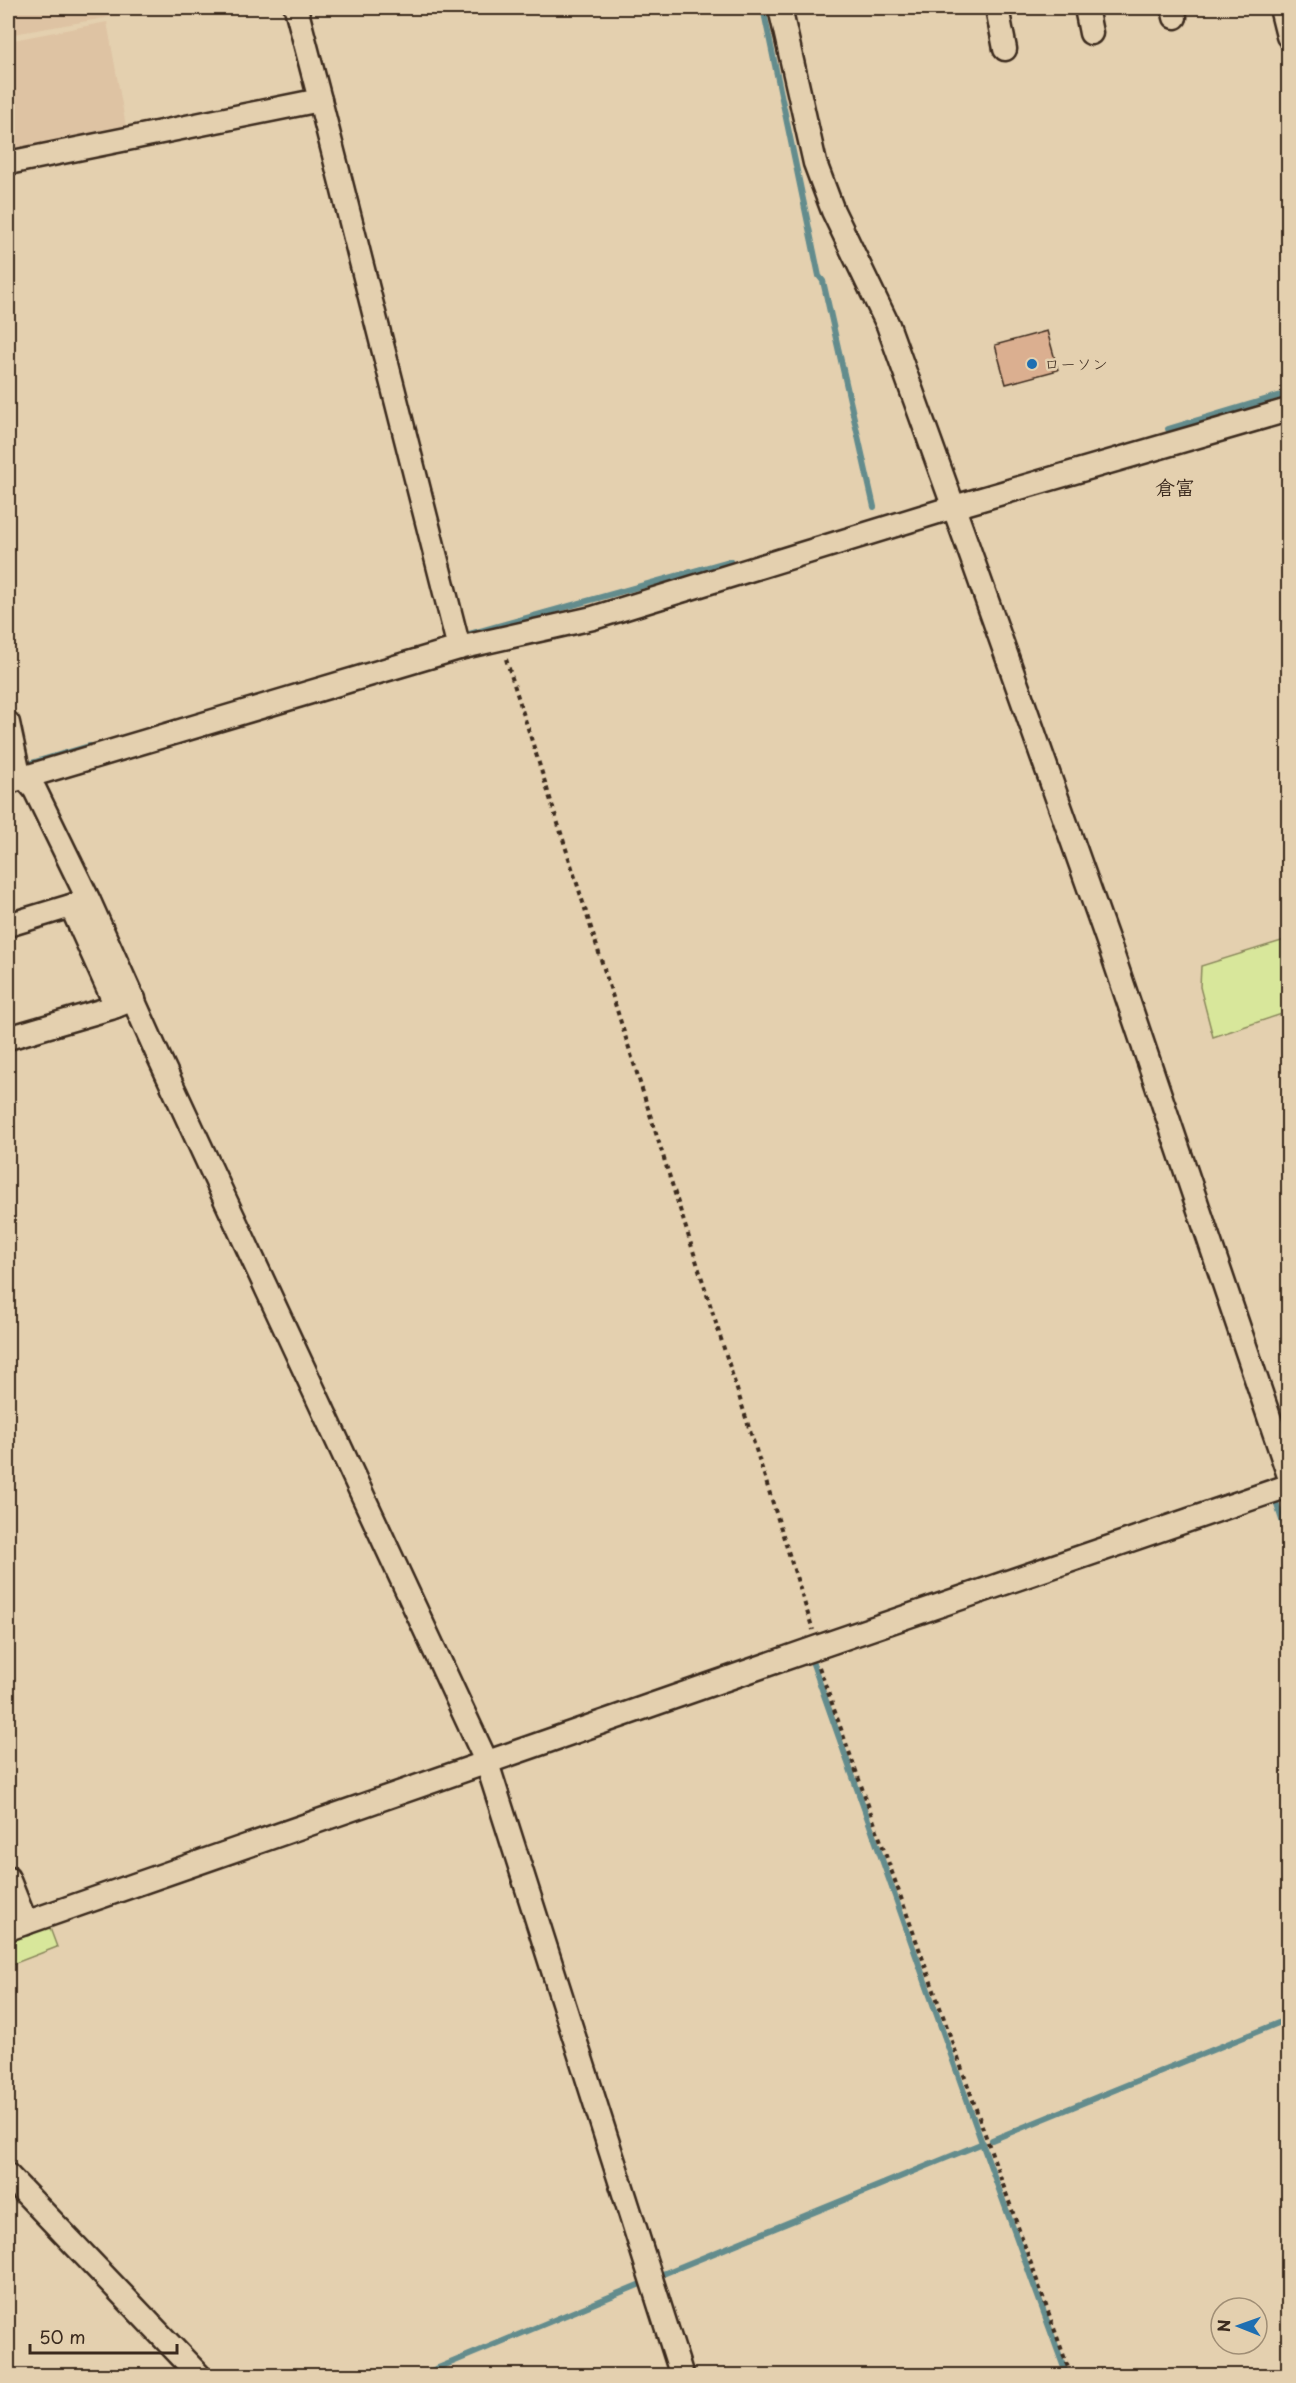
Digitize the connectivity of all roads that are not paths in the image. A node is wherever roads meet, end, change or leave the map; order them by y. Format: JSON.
{"nodes":[{"id":1,"x":296,"y":8,"type":"edge"},
{"id":2,"x":780,"y":8,"type":"edge"},
{"id":3,"x":997,"y":8,"type":"edge"},
{"id":4,"x":1086,"y":8,"type":"edge"},
{"id":5,"x":1281,"y":8,"type":"edge"},
{"id":6,"x":1091,"y":33,"type":"dead end"},
{"id":7,"x":1288,"y":36,"type":"edge"},
{"id":8,"x":1005,"y":50,"type":"dead end"},
{"id":9,"x":313,"y":102,"type":"junction"},
{"id":10,"x":8,"y":163,"type":"edge"},
{"id":11,"x":1288,"y":410,"type":"edge"},
{"id":12,"x":954,"y":507,"type":"junction"},
{"id":13,"x":457,"y":641,"type":"junction"},
{"id":14,"x":8,"y":723,"type":"edge"},
{"id":15,"x":17,"y":773,"type":"edge"},
{"id":16,"x":80,"y":904,"type":"junction"},
{"id":17,"x":8,"y":925,"type":"edge"},
{"id":18,"x":125,"y":1003,"type":"junction"},
{"id":19,"x":8,"y":1038,"type":"edge"},
{"id":20,"x":1288,"y":1473,"type":"edge"},
{"id":21,"x":1288,"y":1486,"type":"edge"},
{"id":22,"x":487,"y":1763,"type":"junction"},
{"id":23,"x":8,"y":1878,"type":"edge"},
{"id":24,"x":17,"y":1926,"type":"edge"},
{"id":25,"x":8,"y":2175,"type":"edge"},
{"id":26,"x":200,"y":2376,"type":"edge"},
{"id":27,"x":682,"y":2376,"type":"edge"}],
"edges":[{"from":1,"to":9,"type":"street"},
{"from":2,"to":12,"type":"street"},
{"from":3,"to":8,"type":"street"},
{"from":4,"to":6,"type":"street"},
{"from":5,"to":7,"type":"street"},
{"from":9,"to":10,"type":"street"},
{"from":9,"to":13,"type":"street"},
{"from":11,"to":12,"type":"street"},
{"from":12,"to":13,"type":"street"},
{"from":12,"to":20,"type":"street"},
{"from":13,"to":15,"type":"street"},
{"from":14,"to":15,"type":"street"},
{"from":15,"to":16,"type":"street"},
{"from":16,"to":17,"type":"street"},
{"from":16,"to":18,"type":"street"},
{"from":18,"to":19,"type":"street"},
{"from":18,"to":22,"type":"street"},
{"from":21,"to":22,"type":"street"},
{"from":22,"to":24,"type":"street"},
{"from":22,"to":27,"type":"street"},
{"from":23,"to":24,"type":"street"},
{"from":25,"to":26,"type":"street"}]}
